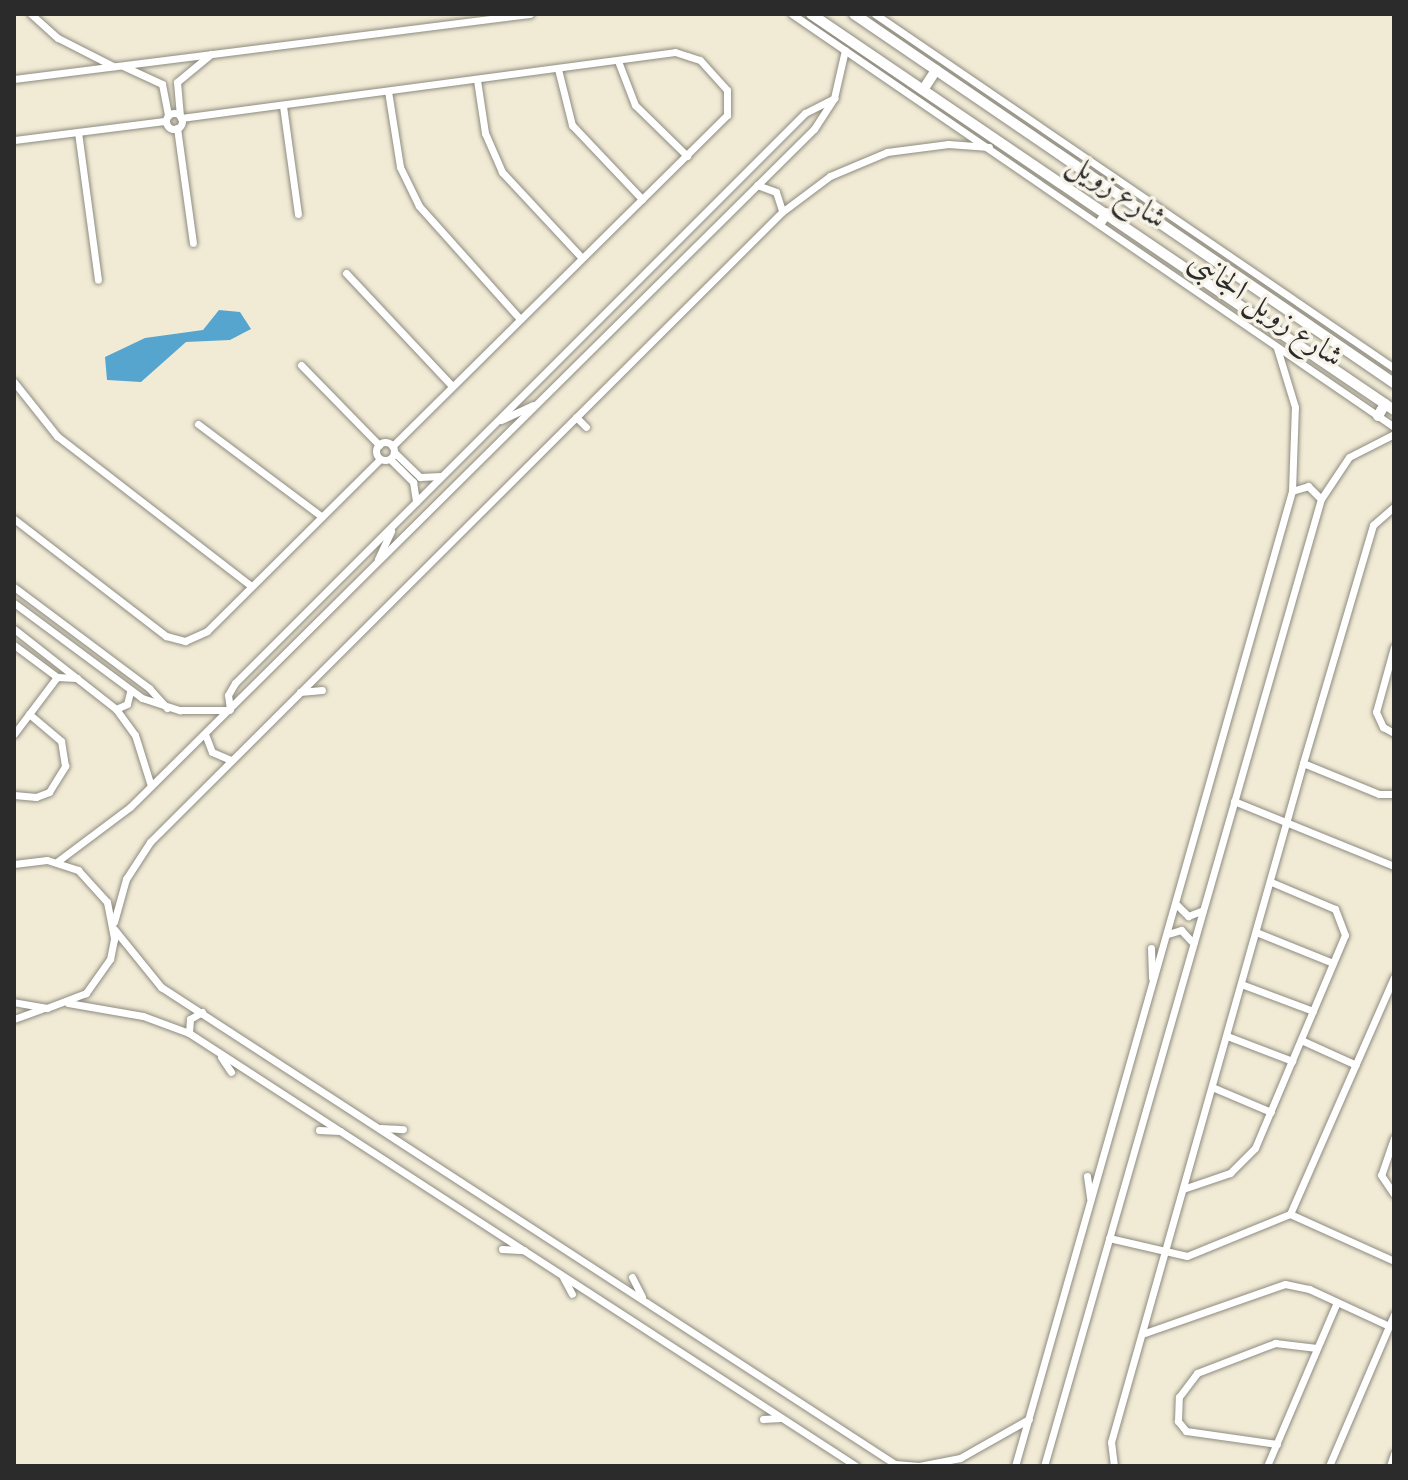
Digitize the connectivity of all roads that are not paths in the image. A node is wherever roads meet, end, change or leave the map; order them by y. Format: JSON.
{"nodes":[{"id":1,"x":31,"y":14,"type":"edge"},
{"id":2,"x":530,"y":14,"type":"edge"},
{"id":3,"x":792,"y":14,"type":"edge"},
{"id":4,"x":854,"y":14,"type":"edge"},
{"id":5,"x":875,"y":14,"type":"edge"},
{"id":6,"x":810,"y":17,"type":"edge"},
{"id":7,"x":845,"y":50,"type":"junction"},
{"id":8,"x":211,"y":54,"type":"junction"},
{"id":9,"x":618,"y":61,"type":"junction"},
{"id":10,"x":119,"y":66,"type":"junction"},
{"id":11,"x":558,"y":69,"type":"junction"},
{"id":12,"x":936,"y":70,"type":"junction"},
{"id":13,"x":14,"y":79,"type":"edge"},
{"id":14,"x":477,"y":80,"type":"junction"},
{"id":15,"x":177,"y":82,"type":"junction"},
{"id":16,"x":162,"y":84,"type":"junction"},
{"id":17,"x":923,"y":90,"type":"junction"},
{"id":18,"x":388,"y":91,"type":"junction"},
{"id":19,"x":834,"y":98,"type":"junction"},
{"id":20,"x":283,"y":106,"type":"junction"},
{"id":21,"x":181,"y":117,"type":"junction"},
{"id":22,"x":167,"y":118,"type":"junction"},
{"id":23,"x":177,"y":128,"type":"junction"},
{"id":24,"x":78,"y":132,"type":"junction"},
{"id":25,"x":14,"y":140,"type":"edge"},
{"id":26,"x":989,"y":147,"type":"junction"},
{"id":27,"x":1016,"y":152,"type":"junction"},
{"id":28,"x":687,"y":156,"type":"junction"},
{"id":29,"x":1067,"y":160,"type":"junction"},
{"id":30,"x":1008,"y":162,"type":"junction"},
{"id":31,"x":1055,"y":178,"type":"junction"},
{"id":32,"x":1101,"y":182,"type":"junction"},
{"id":33,"x":757,"y":185,"type":"junction"},
{"id":34,"x":642,"y":199,"type":"junction"},
{"id":35,"x":1091,"y":202,"type":"junction"},
{"id":36,"x":782,"y":212,"type":"junction"},
{"id":37,"x":1107,"y":213,"type":"junction"},
{"id":38,"x":298,"y":214,"type":"dead end"},
{"id":39,"x":1100,"y":223,"type":"junction"},
{"id":40,"x":193,"y":243,"type":"dead end"},
{"id":41,"x":582,"y":258,"type":"junction"},
{"id":42,"x":346,"y":273,"type":"dead end"},
{"id":43,"x":98,"y":280,"type":"dead end"},
{"id":44,"x":520,"y":319,"type":"junction"},
{"id":45,"x":1277,"y":348,"type":"junction"},
{"id":46,"x":301,"y":365,"type":"dead end"},
{"id":47,"x":1394,"y":368,"type":"edge"},
{"id":48,"x":14,"y":382,"type":"edge"},
{"id":49,"x":1394,"y":383,"type":"edge"},
{"id":50,"x":452,"y":386,"type":"junction"},
{"id":51,"x":539,"y":403,"type":"junction"},
{"id":52,"x":1390,"y":407,"type":"edge"},
{"id":53,"x":1378,"y":416,"type":"junction"},
{"id":54,"x":576,"y":417,"type":"junction"},
{"id":55,"x":198,"y":424,"type":"dead end"},
{"id":56,"x":492,"y":426,"type":"junction"},
{"id":57,"x":586,"y":427,"type":"dead end"},
{"id":58,"x":1394,"y":427,"type":"edge"},
{"id":59,"x":1394,"y":434,"type":"edge"},
{"id":60,"x":379,"y":445,"type":"junction"},
{"id":61,"x":392,"y":452,"type":"junction"},
{"id":62,"x":380,"y":459,"type":"junction"},
{"id":63,"x":443,"y":475,"type":"junction"},
{"id":64,"x":1292,"y":491,"type":"junction"},
{"id":65,"x":1321,"y":499,"type":"junction"},
{"id":66,"x":416,"y":502,"type":"junction"},
{"id":67,"x":1394,"y":507,"type":"edge"},
{"id":68,"x":321,"y":516,"type":"junction"},
{"id":69,"x":14,"y":519,"type":"edge"},
{"id":70,"x":399,"y":519,"type":"junction"},
{"id":71,"x":377,"y":561,"type":"junction"},
{"id":72,"x":251,"y":586,"type":"junction"},
{"id":73,"x":14,"y":587,"type":"edge"},
{"id":74,"x":14,"y":603,"type":"edge"},
{"id":75,"x":14,"y":629,"type":"edge"},
{"id":76,"x":14,"y":645,"type":"edge"},
{"id":77,"x":1394,"y":647,"type":"edge"},
{"id":78,"x":57,"y":677,"type":"junction"},
{"id":79,"x":77,"y":678,"type":"junction"},
{"id":80,"x":322,"y":690,"type":"dead end"},
{"id":81,"x":130,"y":692,"type":"junction"},
{"id":82,"x":300,"y":692,"type":"junction"},
{"id":83,"x":167,"y":708,"type":"junction"},
{"id":84,"x":116,"y":709,"type":"junction"},
{"id":85,"x":230,"y":710,"type":"junction"},
{"id":86,"x":29,"y":714,"type":"junction"},
{"id":87,"x":1394,"y":733,"type":"edge"},
{"id":88,"x":14,"y":734,"type":"edge"},
{"id":89,"x":205,"y":734,"type":"junction"},
{"id":90,"x":231,"y":760,"type":"junction"},
{"id":91,"x":1206,"y":760,"type":"dead end"},
{"id":92,"x":1303,"y":763,"type":"junction"},
{"id":93,"x":1216,"y":765,"type":"junction"},
{"id":94,"x":151,"y":786,"type":"junction"},
{"id":95,"x":1394,"y":794,"type":"edge"},
{"id":96,"x":14,"y":795,"type":"edge"},
{"id":97,"x":1234,"y":801,"type":"junction"},
{"id":98,"x":1287,"y":822,"type":"junction"},
{"id":99,"x":58,"y":861,"type":"junction"},
{"id":100,"x":14,"y":864,"type":"edge"},
{"id":101,"x":1394,"y":864,"type":"edge"},
{"id":102,"x":1271,"y":882,"type":"junction"},
{"id":103,"x":1177,"y":903,"type":"junction"},
{"id":104,"x":1203,"y":909,"type":"junction"},
{"id":105,"x":114,"y":926,"type":"junction"},
{"id":106,"x":1256,"y":932,"type":"junction"},
{"id":107,"x":1168,"y":934,"type":"junction"},
{"id":108,"x":1193,"y":943,"type":"junction"},
{"id":109,"x":1151,"y":948,"type":"dead end"},
{"id":110,"x":1333,"y":963,"type":"junction"},
{"id":111,"x":1394,"y":977,"type":"edge"},
{"id":112,"x":1241,"y":984,"type":"junction"},
{"id":113,"x":1152,"y":987,"type":"junction"},
{"id":114,"x":1392,"y":988,"type":"edge"},
{"id":115,"x":14,"y":1002,"type":"edge"},
{"id":116,"x":68,"y":1003,"type":"junction"},
{"id":117,"x":47,"y":1008,"type":"junction"},
{"id":118,"x":1313,"y":1011,"type":"junction"},
{"id":119,"x":202,"y":1012,"type":"junction"},
{"id":120,"x":14,"y":1019,"type":"edge"},
{"id":121,"x":189,"y":1033,"type":"junction"},
{"id":122,"x":1227,"y":1036,"type":"junction"},
{"id":123,"x":1301,"y":1040,"type":"junction"},
{"id":124,"x":218,"y":1051,"type":"junction"},
{"id":125,"x":1292,"y":1061,"type":"junction"},
{"id":126,"x":1356,"y":1065,"type":"junction"},
{"id":127,"x":231,"y":1072,"type":"dead end"},
{"id":128,"x":1212,"y":1087,"type":"junction"},
{"id":129,"x":1271,"y":1112,"type":"junction"},
{"id":130,"x":380,"y":1128,"type":"junction"},
{"id":131,"x":403,"y":1129,"type":"dead end"},
{"id":132,"x":319,"y":1130,"type":"dead end"},
{"id":133,"x":342,"y":1131,"type":"junction"},
{"id":134,"x":1394,"y":1138,"type":"edge"},
{"id":135,"x":1087,"y":1176,"type":"dead end"},
{"id":136,"x":1183,"y":1189,"type":"junction"},
{"id":137,"x":1394,"y":1194,"type":"edge"},
{"id":138,"x":1091,"y":1201,"type":"junction"},
{"id":139,"x":1290,"y":1214,"type":"junction"},
{"id":140,"x":1109,"y":1238,"type":"junction"},
{"id":141,"x":502,"y":1249,"type":"dead end"},
{"id":142,"x":525,"y":1250,"type":"junction"},
{"id":143,"x":1164,"y":1254,"type":"junction"},
{"id":144,"x":1394,"y":1261,"type":"edge"},
{"id":145,"x":562,"y":1275,"type":"junction"},
{"id":146,"x":632,"y":1277,"type":"dead end"},
{"id":147,"x":572,"y":1294,"type":"dead end"},
{"id":148,"x":643,"y":1299,"type":"junction"},
{"id":149,"x":1337,"y":1302,"type":"junction"},
{"id":150,"x":1394,"y":1314,"type":"edge"},
{"id":151,"x":1389,"y":1326,"type":"junction"},
{"id":152,"x":1142,"y":1334,"type":"junction"},
{"id":153,"x":1317,"y":1348,"type":"junction"},
{"id":154,"x":782,"y":1418,"type":"junction"},
{"id":155,"x":763,"y":1419,"type":"dead end"},
{"id":156,"x":1029,"y":1419,"type":"junction"},
{"id":157,"x":1277,"y":1444,"type":"junction"},
{"id":158,"x":1050,"y":1448,"type":"junction"},
{"id":159,"x":1394,"y":1454,"type":"edge"},
{"id":160,"x":895,"y":1465,"type":"edge"},
{"id":161,"x":856,"y":1466,"type":"edge"},
{"id":162,"x":1015,"y":1466,"type":"edge"},
{"id":163,"x":1044,"y":1466,"type":"edge"},
{"id":164,"x":1050,"y":1466,"type":"edge"},
{"id":165,"x":1114,"y":1466,"type":"edge"},
{"id":166,"x":1267,"y":1466,"type":"edge"},
{"id":167,"x":1329,"y":1466,"type":"edge"},
{"id":168,"x":1390,"y":1466,"type":"edge"}],
"edges":[{"from":1,"to":10,"type":"street"},
{"from":2,"to":8,"type":"street"},
{"from":3,"to":6,"type":"street","name":"شارع زويل الجانبى"},
{"from":4,"to":12,"type":"main road","name":"شارع زويل"},
{"from":5,"to":47,"type":"street","name":"شارع زويل الجانبى"},
{"from":6,"to":7,"type":"street","name":"شارع زويل الجانبى"},
{"from":6,"to":17,"type":"main road","name":"شارع زويل"},
{"from":7,"to":19,"type":"street"},
{"from":7,"to":26,"type":"street","name":"شارع زويل الجانبى"},
{"from":8,"to":10,"type":"street"},
{"from":8,"to":15,"type":"street"},
{"from":9,"to":11,"type":"street"},
{"from":9,"to":28,"type":"street"},
{"from":9,"to":28,"type":"street"},
{"from":10,"to":13,"type":"street"},
{"from":10,"to":16,"type":"street"},
{"from":11,"to":14,"type":"street"},
{"from":11,"to":34,"type":"street"},
{"from":12,"to":17,"type":"main road"},
{"from":12,"to":29,"type":"main road","name":"شارع زويل"},
{"from":14,"to":18,"type":"street"},
{"from":14,"to":41,"type":"street"},
{"from":15,"to":16,"type":"street"},
{"from":15,"to":21,"type":"street"},
{"from":16,"to":22,"type":"street"},
{"from":17,"to":27,"type":"main road","name":"شارع زويل"},
{"from":18,"to":20,"type":"street"},
{"from":18,"to":44,"type":"street"},
{"from":19,"to":33,"type":"street"},
{"from":19,"to":56,"type":"street"},
{"from":20,"to":21,"type":"street"},
{"from":20,"to":38,"type":"street"},
{"from":21,"to":22,"type":"street"},
{"from":21,"to":23,"type":"street"},
{"from":22,"to":23,"type":"street"},
{"from":22,"to":24,"type":"street"},
{"from":23,"to":40,"type":"street"},
{"from":24,"to":25,"type":"street"},
{"from":24,"to":43,"type":"street"},
{"from":26,"to":30,"type":"street","name":"شارع زويل الجانبى"},
{"from":26,"to":36,"type":"street"},
{"from":27,"to":30,"type":"main road"},
{"from":27,"to":31,"type":"main road","name":"شارع زويل"},
{"from":28,"to":34,"type":"street"},
{"from":29,"to":31,"type":"main road"},
{"from":29,"to":32,"type":"main road","name":"شارع زويل"},
{"from":30,"to":39,"type":"street","name":"شارع زويل الجانبى"},
{"from":31,"to":35,"type":"main road","name":"شارع زويل"},
{"from":32,"to":35,"type":"main road"},
{"from":32,"to":49,"type":"main road","name":"شارع زويل"},
{"from":33,"to":36,"type":"street"},
{"from":33,"to":51,"type":"street"},
{"from":34,"to":41,"type":"street"},
{"from":35,"to":37,"type":"main road","name":"شارع زويل"},
{"from":36,"to":54,"type":"street"},
{"from":37,"to":39,"type":"main road"},
{"from":37,"to":52,"type":"main road","name":"شارع زويل"},
{"from":39,"to":45,"type":"street","name":"شارع زويل الجانبى"},
{"from":41,"to":44,"type":"street"},
{"from":42,"to":50,"type":"street"},
{"from":44,"to":50,"type":"street"},
{"from":45,"to":53,"type":"street","name":"شارع زويل الجانبى"},
{"from":45,"to":64,"type":"street"},
{"from":46,"to":60,"type":"street"},
{"from":48,"to":72,"type":"street"},
{"from":50,"to":61,"type":"street"},
{"from":51,"to":56,"type":"street"},
{"from":51,"to":71,"type":"street"},
{"from":52,"to":53,"type":"main road"},
{"from":53,"to":58,"type":"street","name":"شارع زويل الجانبى"},
{"from":54,"to":57,"type":"street"},
{"from":54,"to":82,"type":"street"},
{"from":55,"to":68,"type":"street"},
{"from":56,"to":63,"type":"street"},
{"from":59,"to":65,"type":"street"},
{"from":60,"to":61,"type":"street"},
{"from":60,"to":62,"type":"street"},
{"from":61,"to":62,"type":"street"},
{"from":61,"to":63,"type":"street"},
{"from":61,"to":66,"type":"street"},
{"from":62,"to":68,"type":"street"},
{"from":63,"to":66,"type":"street"},
{"from":64,"to":65,"type":"street"},
{"from":64,"to":93,"type":"street"},
{"from":65,"to":97,"type":"street"},
{"from":66,"to":70,"type":"street"},
{"from":67,"to":92,"type":"street"},
{"from":68,"to":72,"type":"street"},
{"from":69,"to":72,"type":"street"},
{"from":70,"to":71,"type":"street"},
{"from":70,"to":85,"type":"street"},
{"from":71,"to":85,"type":"street"},
{"from":73,"to":83,"type":"street"},
{"from":74,"to":81,"type":"street"},
{"from":75,"to":79,"type":"street"},
{"from":76,"to":78,"type":"street"},
{"from":77,"to":87,"type":"street"},
{"from":78,"to":79,"type":"street"},
{"from":78,"to":86,"type":"street"},
{"from":79,"to":84,"type":"street"},
{"from":80,"to":82,"type":"street"},
{"from":81,"to":83,"type":"street"},
{"from":81,"to":84,"type":"street"},
{"from":82,"to":90,"type":"street"},
{"from":83,"to":85,"type":"street"},
{"from":84,"to":94,"type":"street"},
{"from":85,"to":89,"type":"street"},
{"from":86,"to":88,"type":"street"},
{"from":86,"to":96,"type":"street"},
{"from":89,"to":90,"type":"street"},
{"from":89,"to":94,"type":"street"},
{"from":90,"to":105,"type":"street"},
{"from":91,"to":93,"type":"street"},
{"from":92,"to":95,"type":"street"},
{"from":92,"to":98,"type":"street"},
{"from":93,"to":103,"type":"street"},
{"from":94,"to":99,"type":"street"},
{"from":97,"to":98,"type":"street"},
{"from":97,"to":104,"type":"street"},
{"from":98,"to":101,"type":"street"},
{"from":98,"to":102,"type":"street"},
{"from":99,"to":100,"type":"street"},
{"from":99,"to":105,"type":"street"},
{"from":102,"to":106,"type":"street"},
{"from":102,"to":110,"type":"street"},
{"from":103,"to":104,"type":"street"},
{"from":103,"to":107,"type":"street"},
{"from":104,"to":108,"type":"street"},
{"from":105,"to":116,"type":"street"},
{"from":105,"to":119,"type":"street"},
{"from":106,"to":110,"type":"street"},
{"from":106,"to":112,"type":"street"},
{"from":107,"to":108,"type":"street"},
{"from":107,"to":113,"type":"street"},
{"from":108,"to":140,"type":"street"},
{"from":109,"to":113,"type":"street"},
{"from":110,"to":118,"type":"street"},
{"from":111,"to":114,"type":"street"},
{"from":112,"to":118,"type":"street"},
{"from":112,"to":122,"type":"street"},
{"from":113,"to":138,"type":"street"},
{"from":114,"to":126,"type":"street"},
{"from":115,"to":117,"type":"street"},
{"from":116,"to":117,"type":"street"},
{"from":116,"to":121,"type":"street"},
{"from":117,"to":120,"type":"street"},
{"from":118,"to":123,"type":"street"},
{"from":119,"to":121,"type":"street"},
{"from":119,"to":130,"type":"street"},
{"from":121,"to":124,"type":"street"},
{"from":122,"to":125,"type":"street"},
{"from":122,"to":128,"type":"street"},
{"from":123,"to":125,"type":"street"},
{"from":123,"to":126,"type":"street"},
{"from":124,"to":127,"type":"street"},
{"from":124,"to":133,"type":"street"},
{"from":125,"to":129,"type":"street"},
{"from":126,"to":139,"type":"street"},
{"from":128,"to":129,"type":"street"},
{"from":128,"to":136,"type":"street"},
{"from":129,"to":136,"type":"street"},
{"from":130,"to":131,"type":"street"},
{"from":130,"to":148,"type":"street"},
{"from":132,"to":133,"type":"street"},
{"from":133,"to":142,"type":"street"},
{"from":134,"to":137,"type":"street"},
{"from":135,"to":138,"type":"street"},
{"from":136,"to":143,"type":"street"},
{"from":138,"to":156,"type":"street"},
{"from":139,"to":143,"type":"street"},
{"from":139,"to":144,"type":"street"},
{"from":140,"to":143,"type":"street"},
{"from":140,"to":158,"type":"street"},
{"from":141,"to":142,"type":"street"},
{"from":142,"to":145,"type":"street"},
{"from":143,"to":152,"type":"street"},
{"from":145,"to":147,"type":"street"},
{"from":145,"to":154,"type":"street"},
{"from":146,"to":148,"type":"street"},
{"from":148,"to":160,"type":"street"},
{"from":149,"to":151,"type":"street"},
{"from":149,"to":152,"type":"street"},
{"from":149,"to":153,"type":"street"},
{"from":150,"to":151,"type":"street"},
{"from":151,"to":167,"type":"street"},
{"from":152,"to":165,"type":"street"},
{"from":153,"to":157,"type":"street"},
{"from":153,"to":157,"type":"street"},
{"from":154,"to":155,"type":"street"},
{"from":154,"to":161,"type":"street"},
{"from":156,"to":160,"type":"street"},
{"from":156,"to":162,"type":"street"},
{"from":157,"to":166,"type":"street"},
{"from":158,"to":163,"type":"street"},
{"from":158,"to":164,"type":"street"},
{"from":159,"to":168,"type":"street"}]}
